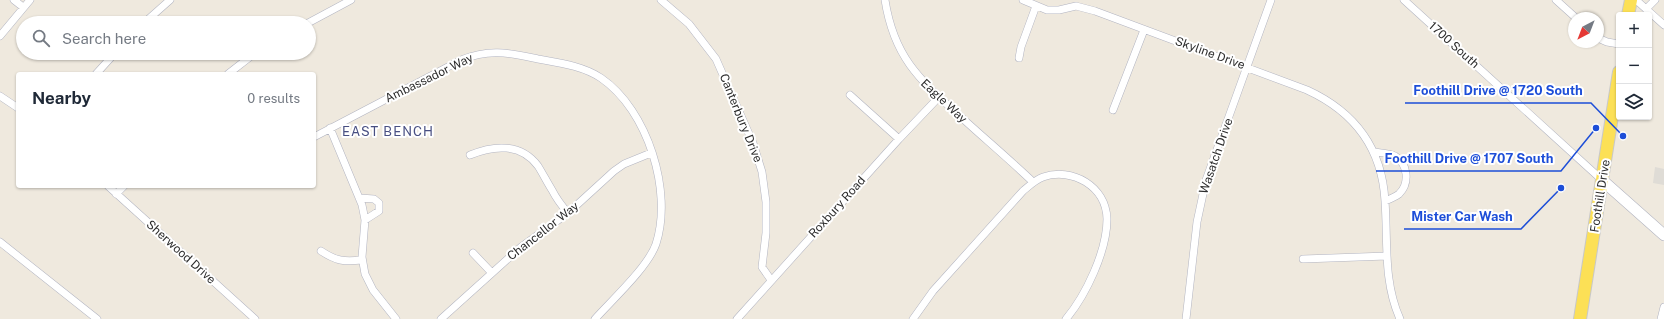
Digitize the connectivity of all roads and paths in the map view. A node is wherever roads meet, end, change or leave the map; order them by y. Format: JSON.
{"nodes":[{"id":1,"x":14,"y":0,"type":"edge"},
{"id":2,"x":30,"y":0,"type":"edge"},
{"id":3,"x":170,"y":0,"type":"edge"},
{"id":4,"x":351,"y":0,"type":"edge"},
{"id":5,"x":661,"y":0,"type":"edge"},
{"id":6,"x":885,"y":0,"type":"edge"},
{"id":7,"x":1023,"y":0,"type":"edge"},
{"id":8,"x":1271,"y":0,"type":"edge"},
{"id":9,"x":1404,"y":0,"type":"edge"},
{"id":10,"x":1556,"y":0,"type":"edge"},
{"id":11,"x":1631,"y":0,"type":"edge"},
{"id":12,"x":1636,"y":0,"type":"edge"},
{"id":13,"x":1655,"y":0,"type":"edge"},
{"id":14,"x":1081,"y":3,"type":"edge"},
{"id":15,"x":1036,"y":6,"type":"junction"},
{"id":16,"x":23,"y":7,"type":"junction"},
{"id":17,"x":1646,"y":9,"type":"junction"},
{"id":18,"x":1569,"y":12,"type":"edge"},
{"id":19,"x":1629,"y":12,"type":"edge"},
{"id":20,"x":152,"y":16,"type":"edge"},
{"id":21,"x":316,"y":19,"type":"edge"},
{"id":22,"x":1664,"y":25,"type":"edge"},
{"id":23,"x":1144,"y":30,"type":"junction"},
{"id":24,"x":0,"y":36,"type":"edge"},
{"id":25,"x":1604,"y":41,"type":"edge"},
{"id":26,"x":1616,"y":44,"type":"edge"},
{"id":27,"x":1019,"y":58,"type":"dead end"},
{"id":28,"x":109,"y":60,"type":"edge"},
{"id":29,"x":246,"y":60,"type":"edge"},
{"id":30,"x":1248,"y":67,"type":"junction"},
{"id":31,"x":98,"y":72,"type":"edge"},
{"id":32,"x":231,"y":72,"type":"edge"},
{"id":33,"x":1617,"y":84,"type":"edge"},
{"id":34,"x":850,"y":95,"type":"dead end"},
{"id":35,"x":0,"y":96,"type":"edge"},
{"id":36,"x":939,"y":97,"type":"junction"},
{"id":37,"x":16,"y":107,"type":"edge"},
{"id":38,"x":1113,"y":110,"type":"dead end"},
{"id":39,"x":330,"y":128,"type":"junction"},
{"id":40,"x":316,"y":136,"type":"edge"},
{"id":41,"x":899,"y":139,"type":"junction"},
{"id":42,"x":1374,"y":152,"type":"junction"},
{"id":43,"x":651,"y":153,"type":"junction"},
{"id":44,"x":470,"y":155,"type":"dead end"},
{"id":45,"x":1602,"y":180,"type":"junction"},
{"id":46,"x":1033,"y":182,"type":"junction"},
{"id":47,"x":110,"y":188,"type":"edge"},
{"id":48,"x":122,"y":188,"type":"edge"},
{"id":49,"x":116,"y":194,"type":"junction"},
{"id":50,"x":360,"y":198,"type":"junction"},
{"id":51,"x":1385,"y":201,"type":"junction"},
{"id":52,"x":568,"y":213,"type":"junction"},
{"id":53,"x":365,"y":220,"type":"junction"},
{"id":54,"x":1664,"y":236,"type":"edge"},
{"id":55,"x":0,"y":242,"type":"edge"},
{"id":56,"x":321,"y":251,"type":"dead end"},
{"id":57,"x":473,"y":253,"type":"dead end"},
{"id":58,"x":1387,"y":256,"type":"junction"},
{"id":59,"x":1303,"y":259,"type":"dead end"},
{"id":60,"x":362,"y":260,"type":"junction"},
{"id":61,"x":492,"y":273,"type":"junction"},
{"id":62,"x":771,"y":280,"type":"junction"},
{"id":63,"x":1664,"y":307,"type":"edge"},
{"id":64,"x":97,"y":319,"type":"edge"},
{"id":65,"x":255,"y":319,"type":"edge"},
{"id":66,"x":396,"y":319,"type":"edge"},
{"id":67,"x":440,"y":319,"type":"edge"},
{"id":68,"x":595,"y":319,"type":"edge"},
{"id":69,"x":737,"y":319,"type":"edge"},
{"id":70,"x":913,"y":319,"type":"edge"},
{"id":71,"x":1066,"y":319,"type":"edge"},
{"id":72,"x":1186,"y":319,"type":"edge"},
{"id":73,"x":1400,"y":319,"type":"edge"},
{"id":74,"x":1580,"y":319,"type":"edge"},
{"id":75,"x":1661,"y":319,"type":"edge"}],
"edges":[{"from":1,"to":16,"type":"street"},
{"from":2,"to":16,"type":"street"},
{"from":3,"to":20,"type":"street"},
{"from":4,"to":21,"type":"street"},
{"from":5,"to":62,"type":"street","name":"Canterbury Drive"},
{"from":6,"to":36,"type":"street","name":"Eagle Way"},
{"from":7,"to":15,"type":"street","name":"Skyline Drive"},
{"from":8,"to":30,"type":"street","name":"Wasatch Drive"},
{"from":9,"to":45,"type":"street","name":"1700 South"},
{"from":10,"to":18,"type":"street"},
{"from":11,"to":19,"type":"main road"},
{"from":12,"to":17,"type":"street"},
{"from":13,"to":17,"type":"street"},
{"from":14,"to":15,"type":"street","name":"Skyline Drive"},
{"from":14,"to":23,"type":"street","name":"Skyline Drive"},
{"from":15,"to":27,"type":"street"},
{"from":16,"to":24,"type":"street"},
{"from":17,"to":22,"type":"street"},
{"from":23,"to":30,"type":"street","name":"Skyline Drive"},
{"from":23,"to":38,"type":"street"},
{"from":25,"to":26,"type":"street"},
{"from":28,"to":31,"type":"street"},
{"from":29,"to":32,"type":"street"},
{"from":30,"to":42,"type":"street","name":"Skyline Drive"},
{"from":30,"to":72,"type":"street","name":"Wasatch Drive"},
{"from":33,"to":45,"type":"main road","name":"Foothill Drive"},
{"from":34,"to":41,"type":"street"},
{"from":35,"to":37,"type":"street"},
{"from":36,"to":41,"type":"street","name":"Roxbury Road"},
{"from":36,"to":46,"type":"street","name":"Eagle Way"},
{"from":39,"to":40,"type":"street","name":"Ambassador Way"},
{"from":39,"to":43,"type":"street","name":"Ambassador Way"},
{"from":39,"to":50,"type":"street"},
{"from":41,"to":62,"type":"street","name":"Roxbury Road"},
{"from":42,"to":51,"type":"street","name":"Skyline Drive"},
{"from":42,"to":51,"type":"street"},
{"from":43,"to":52,"type":"street","name":"Chancellor Way"},
{"from":43,"to":68,"type":"street","name":"Ambassador Way"},
{"from":44,"to":52,"type":"street"},
{"from":45,"to":54,"type":"street","name":"1700 South"},
{"from":45,"to":74,"type":"main road","name":"Foothill Drive"},
{"from":46,"to":70,"type":"street"},
{"from":46,"to":71,"type":"street"},
{"from":47,"to":49,"type":"street","name":"Sherwood Drive"},
{"from":48,"to":49,"type":"street"},
{"from":49,"to":65,"type":"street","name":"Sherwood Drive"},
{"from":50,"to":53,"type":"street"},
{"from":50,"to":53,"type":"street"},
{"from":51,"to":58,"type":"street","name":"Skyline Drive"},
{"from":52,"to":61,"type":"street","name":"Chancellor Way"},
{"from":53,"to":60,"type":"street"},
{"from":55,"to":64,"type":"street"},
{"from":56,"to":60,"type":"street"},
{"from":57,"to":61,"type":"street"},
{"from":58,"to":59,"type":"street"},
{"from":58,"to":73,"type":"street","name":"Skyline Drive"},
{"from":60,"to":66,"type":"street"},
{"from":61,"to":67,"type":"street","name":"Chancellor Way"},
{"from":62,"to":69,"type":"street","name":"Roxbury Road"},
{"from":63,"to":75,"type":"street"}]}
